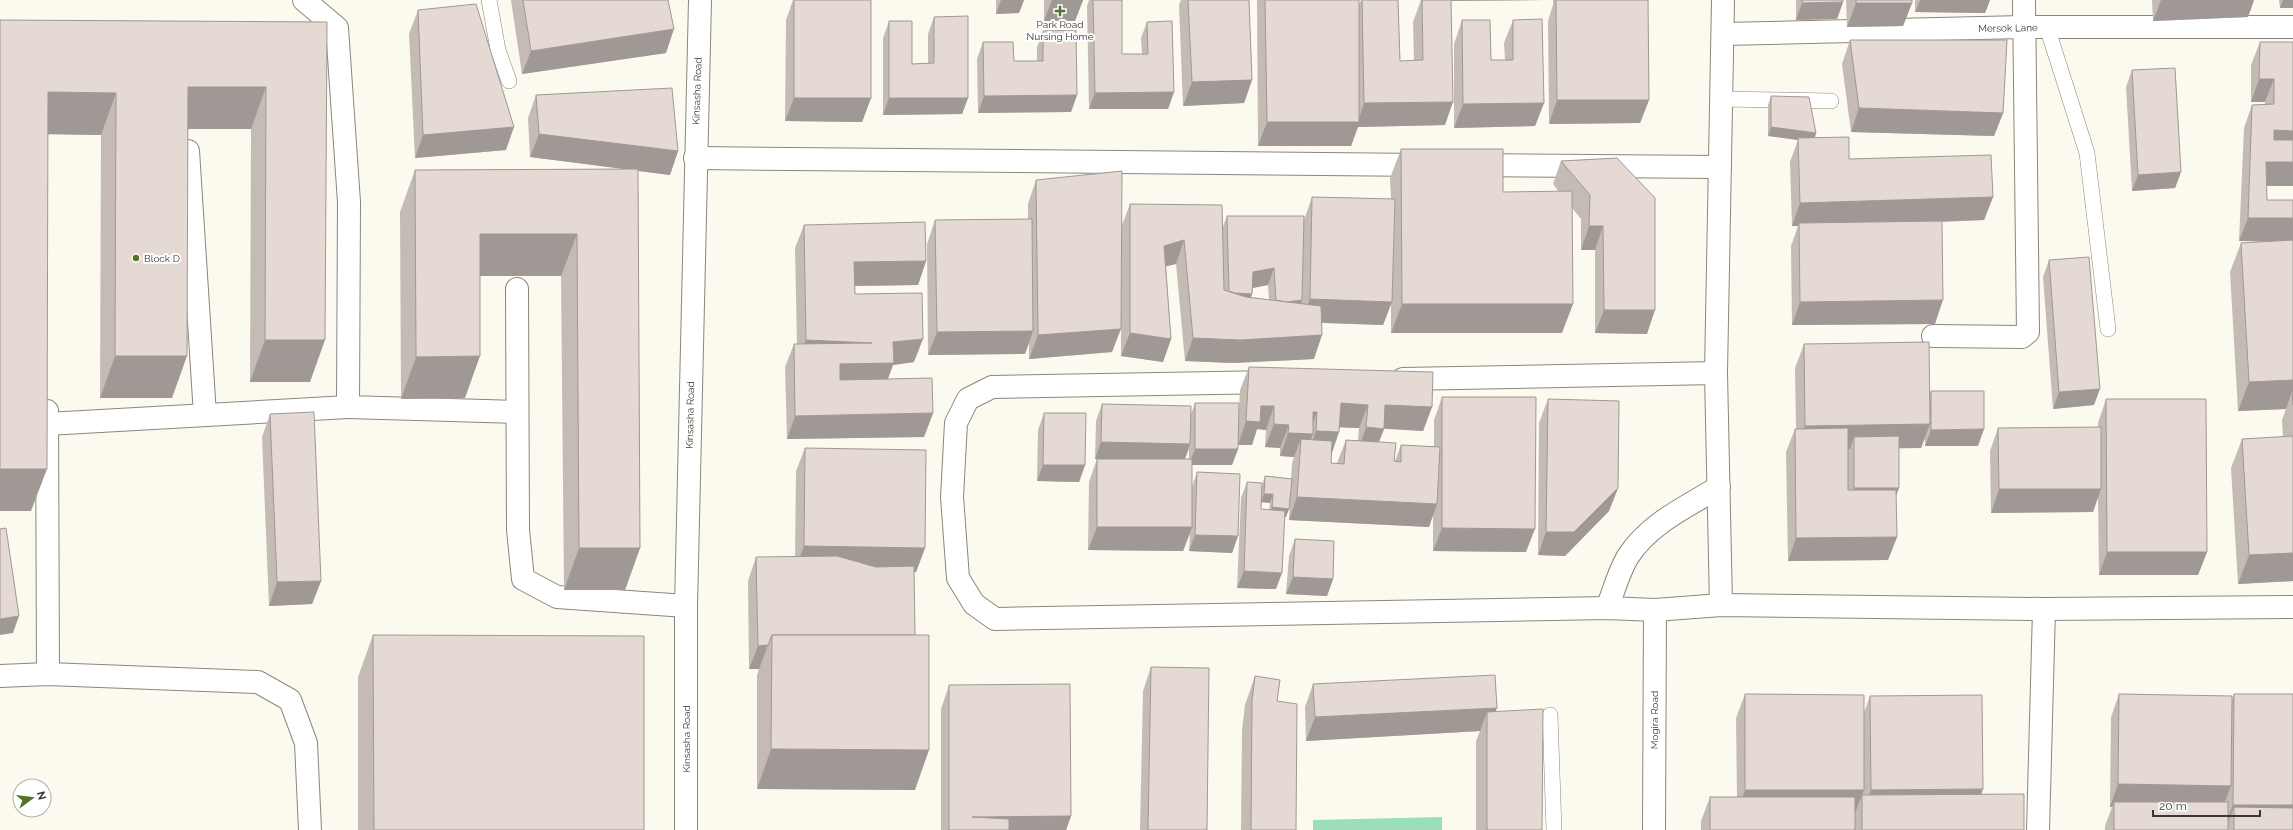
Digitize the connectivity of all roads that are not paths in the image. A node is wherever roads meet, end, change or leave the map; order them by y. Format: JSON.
{"nodes":[{"id":1,"x":304,"y":0,"type":"edge"},
{"id":2,"x":489,"y":0,"type":"edge"},
{"id":3,"x":700,"y":0,"type":"edge"},
{"id":4,"x":1723,"y":0,"type":"edge"},
{"id":5,"x":2024,"y":0,"type":"edge"},
{"id":6,"x":2023,"y":27,"type":"junction"},
{"id":7,"x":2047,"y":27,"type":"junction"},
{"id":8,"x":2293,"y":27,"type":"edge"},
{"id":9,"x":1723,"y":34,"type":"junction"},
{"id":10,"x":509,"y":81,"type":"dead end"},
{"id":11,"x":1721,"y":99,"type":"junction"},
{"id":12,"x":1830,"y":101,"type":"dead end"},
{"id":13,"x":188,"y":150,"type":"edge"},
{"id":14,"x":695,"y":158,"type":"junction"},
{"id":15,"x":1720,"y":167,"type":"junction"},
{"id":16,"x":517,"y":288,"type":"dead end"},
{"id":17,"x":2108,"y":329,"type":"dead end"},
{"id":18,"x":1933,"y":336,"type":"dead end"},
{"id":19,"x":1716,"y":373,"type":"junction"},
{"id":20,"x":1384,"y":380,"type":"edge"},
{"id":21,"x":1290,"y":382,"type":"edge"},
{"id":22,"x":46,"y":392,"type":"edge"},
{"id":23,"x":348,"y":407,"type":"junction"},
{"id":24,"x":517,"y":412,"type":"junction"},
{"id":25,"x":205,"y":415,"type":"junction"},
{"id":26,"x":47,"y":424,"type":"junction"},
{"id":27,"x":1719,"y":487,"type":"junction"},
{"id":28,"x":1721,"y":605,"type":"junction"},
{"id":29,"x":686,"y":606,"type":"junction"},
{"id":30,"x":2293,"y":607,"type":"edge"},
{"id":31,"x":1607,"y":608,"type":"junction"},
{"id":32,"x":2044,"y":609,"type":"junction"},
{"id":33,"x":1655,"y":610,"type":"junction"},
{"id":34,"x":48,"y":674,"type":"junction"},
{"id":35,"x":0,"y":676,"type":"edge"},
{"id":36,"x":1550,"y":715,"type":"dead end"},
{"id":37,"x":310,"y":830,"type":"edge"},
{"id":38,"x":686,"y":830,"type":"edge"},
{"id":39,"x":1554,"y":830,"type":"edge"},
{"id":40,"x":1654,"y":830,"type":"edge"},
{"id":41,"x":2038,"y":830,"type":"edge"}],
"edges":[{"from":1,"to":23,"type":"street"},
{"from":2,"to":10,"type":"lane"},
{"from":3,"to":14,"type":"street","name":"Kinsasha Road"},
{"from":4,"to":9,"type":"street"},
{"from":5,"to":6,"type":"street"},
{"from":6,"to":7,"type":"street","name":"Mersok Lane"},
{"from":6,"to":9,"type":"street","name":"Mersok Lane"},
{"from":6,"to":18,"type":"street"},
{"from":7,"to":8,"type":"street","name":"Mersok Lane"},
{"from":7,"to":17,"type":"lane"},
{"from":9,"to":11,"type":"street"},
{"from":11,"to":12,"type":"lane"},
{"from":11,"to":15,"type":"street"},
{"from":13,"to":25,"type":"street"},
{"from":14,"to":15,"type":"street"},
{"from":14,"to":29,"type":"street","name":"Kinsasha Road"},
{"from":15,"to":19,"type":"street"},
{"from":16,"to":24,"type":"street"},
{"from":19,"to":20,"type":"street"},
{"from":19,"to":27,"type":"street"},
{"from":21,"to":31,"type":"street"},
{"from":22,"to":26,"type":"street"},
{"from":23,"to":24,"type":"street"},
{"from":23,"to":25,"type":"street"},
{"from":24,"to":29,"type":"street"},
{"from":25,"to":26,"type":"street"},
{"from":26,"to":34,"type":"street"},
{"from":27,"to":28,"type":"street"},
{"from":27,"to":31,"type":"street"},
{"from":28,"to":32,"type":"street"},
{"from":28,"to":33,"type":"street"},
{"from":29,"to":38,"type":"street","name":"Kinsasha Road"},
{"from":30,"to":32,"type":"street"},
{"from":31,"to":33,"type":"street"},
{"from":32,"to":41,"type":"street"},
{"from":33,"to":40,"type":"street","name":"Mogira Road"},
{"from":34,"to":35,"type":"street"},
{"from":34,"to":37,"type":"street"},
{"from":36,"to":39,"type":"lane"}]}
